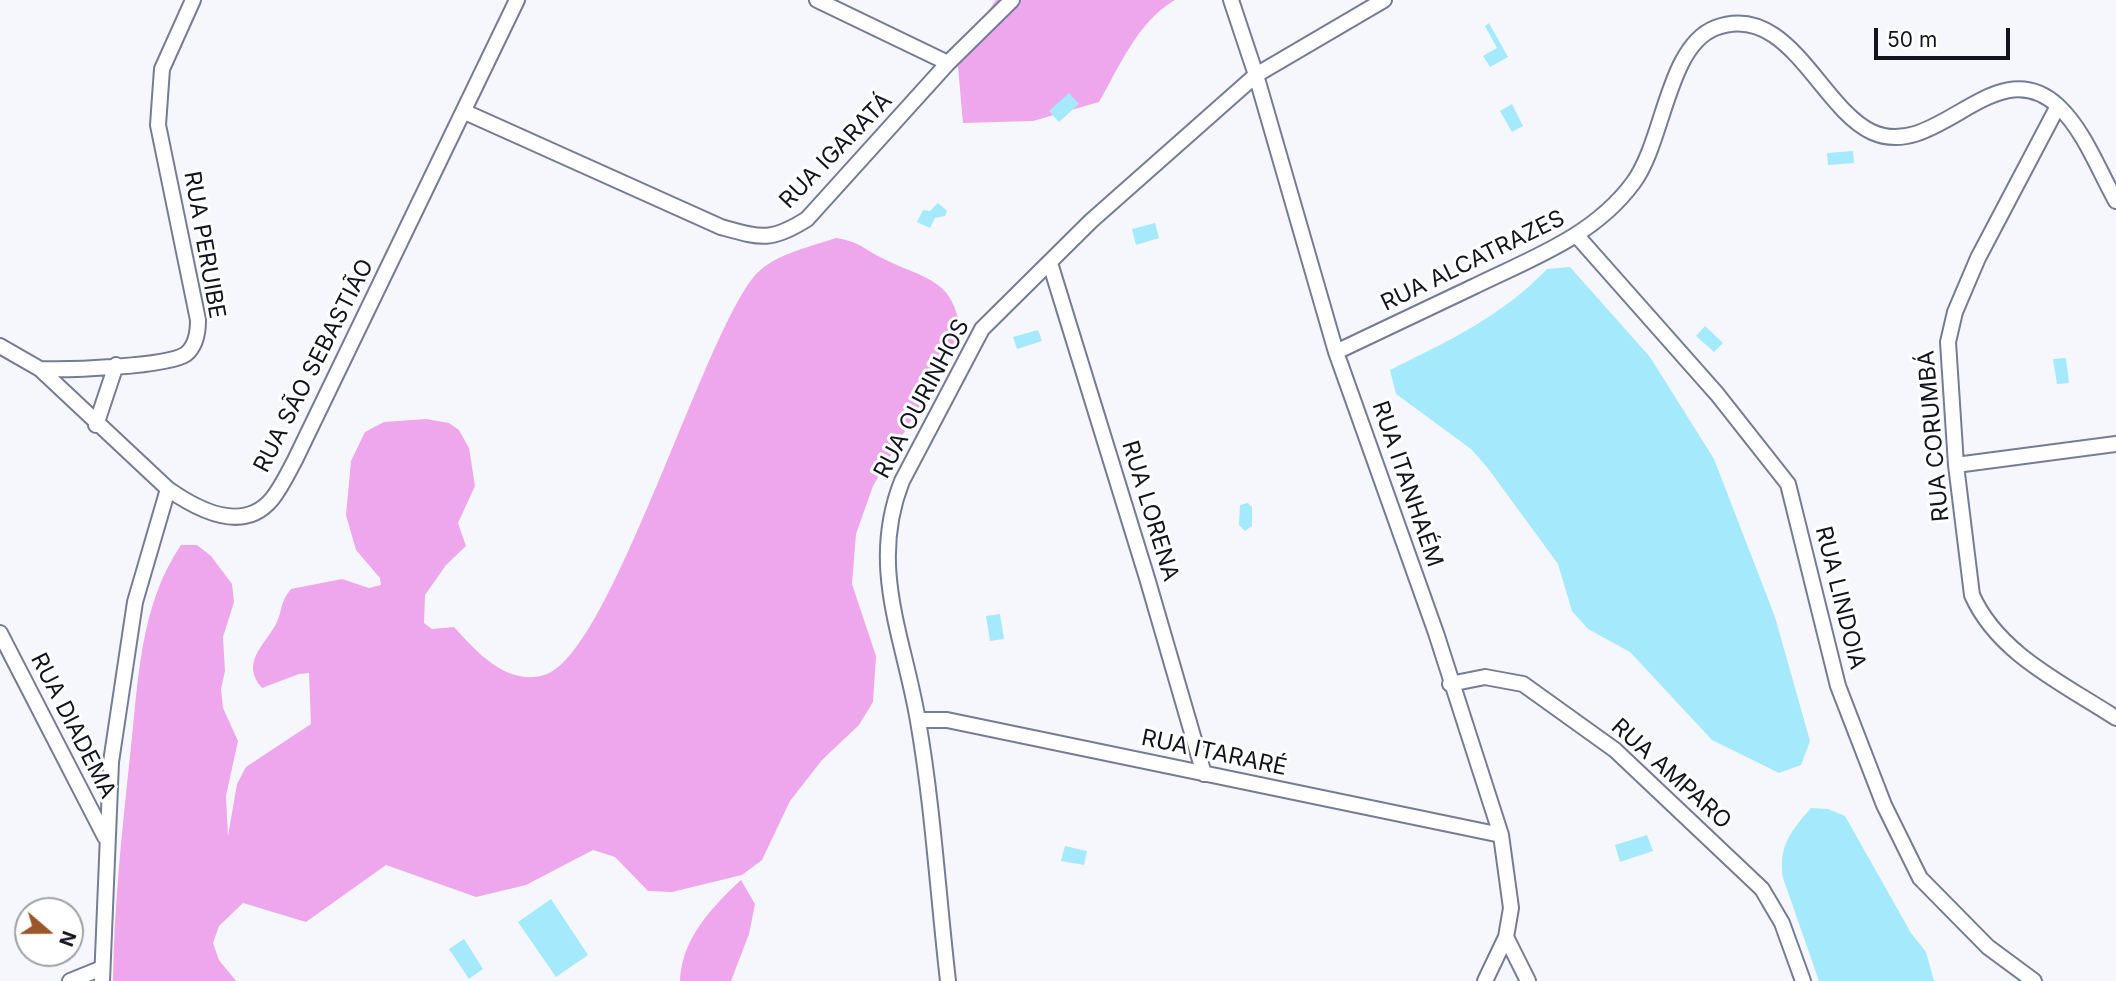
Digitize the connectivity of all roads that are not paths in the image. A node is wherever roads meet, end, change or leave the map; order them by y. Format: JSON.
{"nodes":[{"id":1,"x":192,"y":0,"type":"edge"},
{"id":2,"x":517,"y":0,"type":"edge"},
{"id":3,"x":817,"y":0,"type":"edge"},
{"id":4,"x":1012,"y":0,"type":"edge"},
{"id":5,"x":1231,"y":0,"type":"edge"},
{"id":6,"x":1384,"y":0,"type":"edge"},
{"id":7,"x":948,"y":63,"type":"junction"},
{"id":8,"x":1256,"y":75,"type":"junction"},
{"id":9,"x":2058,"y":106,"type":"junction"},
{"id":10,"x":465,"y":112,"type":"junction"},
{"id":11,"x":2116,"y":201,"type":"edge"},
{"id":12,"x":1578,"y":237,"type":"junction"},
{"id":13,"x":1049,"y":263,"type":"junction"},
{"id":14,"x":0,"y":346,"type":"edge"},
{"id":15,"x":1336,"y":352,"type":"junction"},
{"id":16,"x":116,"y":365,"type":"junction"},
{"id":17,"x":40,"y":369,"type":"junction"},
{"id":18,"x":96,"y":425,"type":"junction"},
{"id":19,"x":2116,"y":444,"type":"edge"},
{"id":20,"x":1956,"y":465,"type":"junction"},
{"id":21,"x":168,"y":489,"type":"junction"},
{"id":22,"x":0,"y":634,"type":"edge"},
{"id":23,"x":1450,"y":684,"type":"junction"},
{"id":24,"x":2116,"y":718,"type":"edge"},
{"id":25,"x":918,"y":720,"type":"junction"},
{"id":26,"x":1204,"y":774,"type":"junction"},
{"id":27,"x":1501,"y":835,"type":"junction"},
{"id":28,"x":106,"y":838,"type":"junction"},
{"id":29,"x":1506,"y":937,"type":"junction"},
{"id":30,"x":102,"y":974,"type":"edge"},
{"id":31,"x":70,"y":981,"type":"edge"},
{"id":32,"x":947,"y":981,"type":"edge"},
{"id":33,"x":1485,"y":981,"type":"edge"},
{"id":34,"x":1528,"y":981,"type":"edge"},
{"id":35,"x":1803,"y":981,"type":"edge"},
{"id":36,"x":2034,"y":981,"type":"edge"}],
"edges":[{"from":1,"to":16,"type":"street","name":"RUA PERUIBE"},
{"from":2,"to":10,"type":"street","name":"RUA SÃO SEBASTIÃO"},
{"from":3,"to":7,"type":"street"},
{"from":4,"to":7,"type":"street","name":"RUA IGARATÁ"},
{"from":5,"to":8,"type":"street","name":"RUA ITANHAÉM"},
{"from":6,"to":8,"type":"street","name":"RUA OURINHOS"},
{"from":7,"to":10,"type":"street","name":"RUA IGARATÁ"},
{"from":8,"to":13,"type":"street","name":"RUA OURINHOS"},
{"from":8,"to":15,"type":"street","name":"RUA ITANHAÉM"},
{"from":9,"to":11,"type":"street","name":"RUA ALCATRAZES"},
{"from":9,"to":12,"type":"street","name":"RUA ALCATRAZES"},
{"from":9,"to":20,"type":"street","name":"RUA CORUMBÁ"},
{"from":10,"to":21,"type":"street","name":"RUA SÃO SEBASTIÃO"},
{"from":12,"to":15,"type":"street","name":"RUA ALCATRAZES"},
{"from":12,"to":36,"type":"street","name":"RUA LINDOIA"},
{"from":13,"to":25,"type":"street","name":"RUA OURINHOS"},
{"from":13,"to":26,"type":"street","name":"RUA LORENA"},
{"from":14,"to":17,"type":"street"},
{"from":15,"to":23,"type":"street","name":"RUA ITANHAÉM"},
{"from":16,"to":17,"type":"street","name":"RUA PERUIBE"},
{"from":16,"to":18,"type":"street"},
{"from":17,"to":18,"type":"street","name":"RUA SÃO SEBASTIÃO"},
{"from":18,"to":21,"type":"street","name":"RUA SÃO SEBASTIÃO"},
{"from":19,"to":20,"type":"street"},
{"from":20,"to":24,"type":"street","name":"RUA CORUMBÁ"},
{"from":21,"to":28,"type":"street"},
{"from":22,"to":28,"type":"street","name":"RUA DIADEMA"},
{"from":23,"to":27,"type":"street","name":"RUA ITANHAÉM"},
{"from":23,"to":35,"type":"street","name":"RUA AMPARO"},
{"from":25,"to":26,"type":"street","name":"RUA ITARARÉ"},
{"from":25,"to":32,"type":"street","name":"RUA OURINHOS"},
{"from":26,"to":27,"type":"street","name":"RUA ITARARÉ"},
{"from":27,"to":29,"type":"street","name":"RUA ITANHAÉM"},
{"from":28,"to":30,"type":"street"},
{"from":29,"to":33,"type":"street","name":"RUA ITANHAÉM"},
{"from":29,"to":34,"type":"street"},
{"from":30,"to":31,"type":"street"}]}
